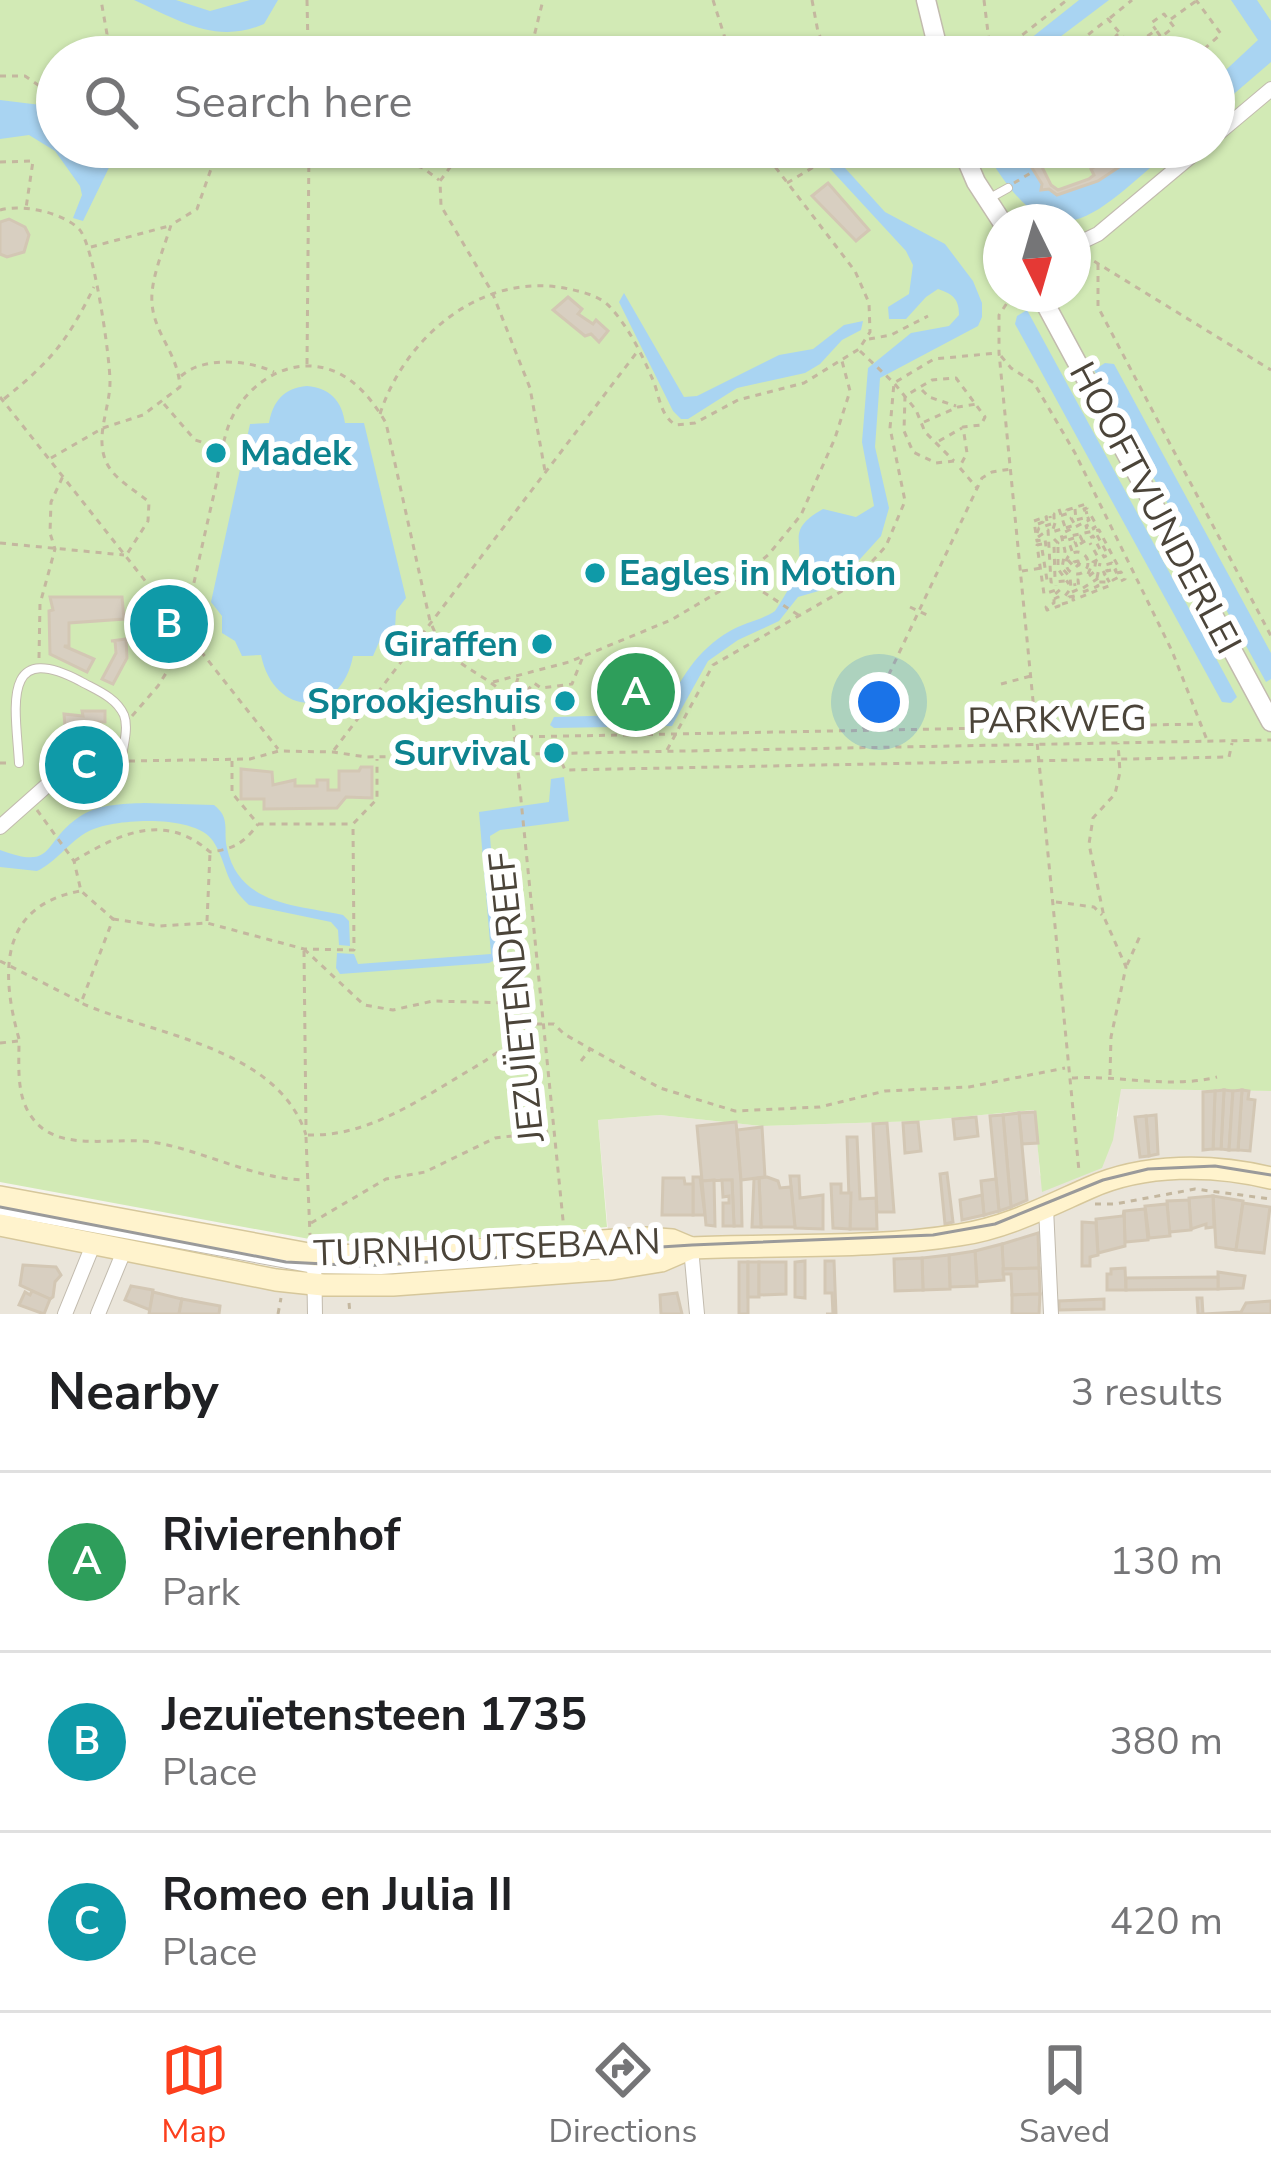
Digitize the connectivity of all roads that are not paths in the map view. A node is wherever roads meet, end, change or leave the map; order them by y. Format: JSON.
{"nodes":[{"id":1,"x":926,"y":0,"type":"edge"},
{"id":2,"x":935,"y":36,"type":"edge"},
{"id":3,"x":1271,"y":89,"type":"edge"},
{"id":4,"x":1235,"y":119,"type":"edge"},
{"id":5,"x":970,"y":168,"type":"edge"},
{"id":6,"x":1177,"y":168,"type":"edge"},
{"id":7,"x":1007,"y":188,"type":"road end"},
{"id":8,"x":988,"y":199,"type":"junction"},
{"id":9,"x":992,"y":204,"type":"edge"},
{"id":10,"x":1091,"y":239,"type":"edge"},
{"id":11,"x":1050,"y":312,"type":"edge"},
{"id":12,"x":1271,"y":722,"type":"edge"},
{"id":13,"x":121,"y":761,"type":"road end"},
{"id":14,"x":53,"y":762,"type":"road end"},
{"id":15,"x":19,"y":763,"type":"dead end"},
{"id":16,"x":0,"y":827,"type":"edge"},
{"id":17,"x":1271,"y":1178,"type":"edge"},
{"id":18,"x":1080,"y":1193,"type":"junction"},
{"id":19,"x":1271,"y":1194,"type":"edge"},
{"id":20,"x":0,"y":1197,"type":"edge"},
{"id":21,"x":1046,"y":1208,"type":"junction"},
{"id":22,"x":0,"y":1211,"type":"edge"},
{"id":23,"x":0,"y":1226,"type":"edge"},
{"id":24,"x":93,"y":1245,"type":"junction"},
{"id":25,"x":691,"y":1248,"type":"junction"},
{"id":26,"x":124,"y":1251,"type":"junction"},
{"id":27,"x":313,"y":1265,"type":"junction"},
{"id":28,"x":64,"y":1314,"type":"edge"},
{"id":29,"x":98,"y":1314,"type":"edge"},
{"id":30,"x":315,"y":1314,"type":"edge"},
{"id":31,"x":697,"y":1314,"type":"edge"},
{"id":32,"x":1051,"y":1314,"type":"edge"}],
"edges":[{"from":1,"to":2,"type":"street"},
{"from":3,"to":4,"type":"street"},
{"from":5,"to":8,"type":"street"},
{"from":6,"to":10,"type":"street"},
{"from":7,"to":8,"type":"lane"},
{"from":8,"to":9,"type":"street"},
{"from":11,"to":12,"type":"street","name":"HOOFTVUNDERLEI"},
{"from":13,"to":15,"type":"lane"},
{"from":14,"to":16,"type":"street"},
{"from":17,"to":18,"type":"main road","name":"TURNHOUTSEBAAN"},
{"from":18,"to":19,"type":"main road","name":"TURNHOUTSEBAAN"},
{"from":18,"to":21,"type":"main road","name":"TURNHOUTSEBAAN"},
{"from":20,"to":27,"type":"main road","name":"TURNHOUTSEBAAN"},
{"from":21,"to":25,"type":"main road","name":"TURNHOUTSEBAAN"},
{"from":21,"to":32,"type":"street"},
{"from":22,"to":27,"type":"lane","name":"TURNHOUTSEBAAN"},
{"from":23,"to":24,"type":"main road","name":"TURNHOUTSEBAAN"},
{"from":24,"to":26,"type":"main road","name":"TURNHOUTSEBAAN"},
{"from":24,"to":28,"type":"street"},
{"from":25,"to":27,"type":"main road","name":"TURNHOUTSEBAAN"},
{"from":25,"to":31,"type":"street"},
{"from":26,"to":27,"type":"main road","name":"TURNHOUTSEBAAN"},
{"from":26,"to":29,"type":"street"},
{"from":27,"to":30,"type":"street"}]}
